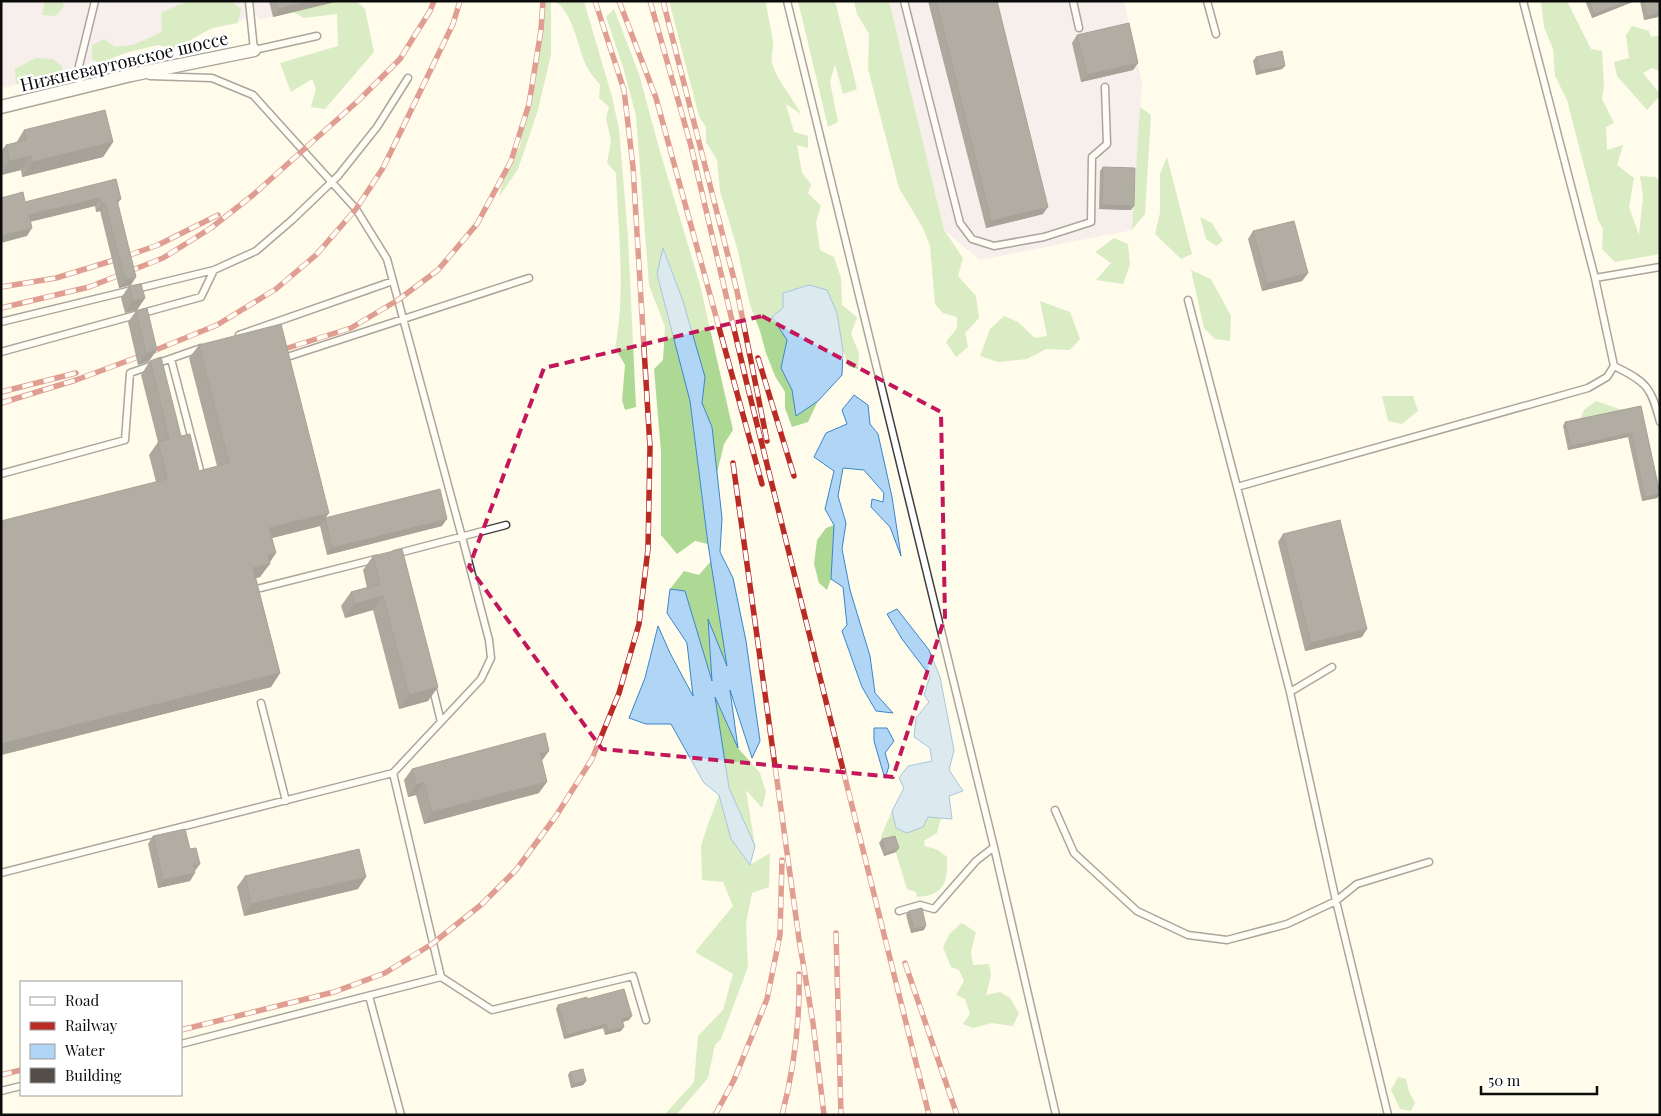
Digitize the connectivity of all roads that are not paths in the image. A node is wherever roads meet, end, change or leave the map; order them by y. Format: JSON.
{"nodes":[{"id":1,"x":95,"y":1,"type":"edge"},
{"id":2,"x":249,"y":1,"type":"edge"},
{"id":3,"x":788,"y":1,"type":"edge"},
{"id":4,"x":904,"y":1,"type":"edge"},
{"id":5,"x":1073,"y":1,"type":"edge"},
{"id":6,"x":1208,"y":1,"type":"edge"},
{"id":7,"x":1523,"y":1,"type":"edge"},
{"id":8,"x":1079,"y":28,"type":"dead end"},
{"id":9,"x":1216,"y":34,"type":"dead end"},
{"id":10,"x":317,"y":36,"type":"dead end"},
{"id":11,"x":254,"y":50,"type":"junction"},
{"id":12,"x":131,"y":75,"type":"junction"},
{"id":13,"x":408,"y":78,"type":"dead end"},
{"id":14,"x":1105,"y":87,"type":"dead end"},
{"id":15,"x":80,"y":88,"type":"junction"},
{"id":16,"x":1,"y":107,"type":"edge"},
{"id":17,"x":331,"y":181,"type":"junction"},
{"id":18,"x":1660,"y":267,"type":"edge"},
{"id":19,"x":214,"y":270,"type":"junction"},
{"id":20,"x":529,"y":278,"type":"dead end"},
{"id":21,"x":1595,"y":278,"type":"junction"},
{"id":22,"x":394,"y":281,"type":"junction"},
{"id":23,"x":1188,"y":300,"type":"dead end"},
{"id":24,"x":404,"y":318,"type":"junction"},
{"id":25,"x":1,"y":322,"type":"edge"},
{"id":26,"x":236,"y":336,"type":"edge"},
{"id":27,"x":208,"y":346,"type":"edge"},
{"id":28,"x":1,"y":352,"type":"edge"},
{"id":29,"x":171,"y":358,"type":"junction"},
{"id":30,"x":284,"y":358,"type":"edge"},
{"id":31,"x":1614,"y":366,"type":"junction"},
{"id":32,"x":1660,"y":422,"type":"edge"},
{"id":33,"x":200,"y":470,"type":"edge"},
{"id":34,"x":1,"y":474,"type":"edge"},
{"id":35,"x":1237,"y":486,"type":"junction"},
{"id":36,"x":506,"y":525,"type":"dead end"},
{"id":37,"x":462,"y":537,"type":"junction"},
{"id":38,"x":399,"y":553,"type":"junction"},
{"id":39,"x":390,"y":555,"type":"edge"},
{"id":40,"x":381,"y":558,"type":"edge"},
{"id":41,"x":402,"y":562,"type":"edge"},
{"id":42,"x":252,"y":590,"type":"edge"},
{"id":43,"x":1332,"y":667,"type":"dead end"},
{"id":44,"x":430,"y":675,"type":"edge"},
{"id":45,"x":1290,"y":692,"type":"junction"},
{"id":46,"x":261,"y":703,"type":"dead end"},
{"id":47,"x":441,"y":722,"type":"junction"},
{"id":48,"x":393,"y":773,"type":"junction"},
{"id":49,"x":286,"y":801,"type":"junction"},
{"id":50,"x":1055,"y":810,"type":"dead end"},
{"id":51,"x":994,"y":847,"type":"junction"},
{"id":52,"x":1429,"y":862,"type":"dead end"},
{"id":53,"x":1,"y":873,"type":"edge"},
{"id":54,"x":1336,"y":901,"type":"junction"},
{"id":55,"x":899,"y":911,"type":"dead end"},
{"id":56,"x":440,"y":977,"type":"junction"},
{"id":57,"x":369,"y":996,"type":"junction"},
{"id":58,"x":646,"y":1020,"type":"dead end"},
{"id":59,"x":182,"y":1044,"type":"edge"},
{"id":60,"x":20,"y":1086,"type":"edge"},
{"id":61,"x":1,"y":1091,"type":"edge"},
{"id":62,"x":400,"y":1115,"type":"edge"},
{"id":63,"x":1056,"y":1115,"type":"edge"},
{"id":64,"x":1388,"y":1115,"type":"edge"}],
"edges":[{"from":1,"to":15,"type":"lane"},
{"from":2,"to":11,"type":"lane"},
{"from":3,"to":51,"type":"lane"},
{"from":4,"to":14,"type":"lane"},
{"from":5,"to":8,"type":"lane"},
{"from":6,"to":9,"type":"lane"},
{"from":7,"to":21,"type":"lane"},
{"from":10,"to":11,"type":"lane"},
{"from":11,"to":12,"type":"street","name":"Нижневартовское шоссе"},
{"from":12,"to":15,"type":"street","name":"Нижневартовское шоссе"},
{"from":12,"to":17,"type":"lane"},
{"from":13,"to":17,"type":"lane"},
{"from":15,"to":16,"type":"street","name":"Нижневартовское шоссе"},
{"from":17,"to":19,"type":"lane"},
{"from":17,"to":22,"type":"lane"},
{"from":18,"to":21,"type":"lane"},
{"from":19,"to":25,"type":"lane"},
{"from":19,"to":28,"type":"lane"},
{"from":20,"to":24,"type":"lane"},
{"from":21,"to":31,"type":"lane"},
{"from":22,"to":24,"type":"lane"},
{"from":22,"to":26,"type":"lane"},
{"from":23,"to":35,"type":"lane"},
{"from":24,"to":30,"type":"lane"},
{"from":24,"to":37,"type":"lane"},
{"from":27,"to":29,"type":"lane"},
{"from":29,"to":33,"type":"lane"},
{"from":29,"to":34,"type":"lane"},
{"from":31,"to":32,"type":"lane"},
{"from":31,"to":35,"type":"lane"},
{"from":35,"to":45,"type":"lane"},
{"from":36,"to":37,"type":"lane"},
{"from":37,"to":38,"type":"lane"},
{"from":37,"to":47,"type":"lane"},
{"from":38,"to":39,"type":"lane"},
{"from":38,"to":41,"type":"lane"},
{"from":40,"to":42,"type":"lane"},
{"from":43,"to":45,"type":"lane"},
{"from":44,"to":47,"type":"lane"},
{"from":45,"to":54,"type":"lane"},
{"from":46,"to":49,"type":"lane"},
{"from":47,"to":48,"type":"lane"},
{"from":48,"to":49,"type":"lane"},
{"from":48,"to":56,"type":"lane"},
{"from":49,"to":53,"type":"lane"},
{"from":50,"to":54,"type":"lane"},
{"from":51,"to":55,"type":"lane"},
{"from":51,"to":63,"type":"lane"},
{"from":52,"to":54,"type":"lane"},
{"from":54,"to":64,"type":"lane"},
{"from":56,"to":57,"type":"lane"},
{"from":56,"to":58,"type":"lane"},
{"from":57,"to":59,"type":"lane"},
{"from":57,"to":62,"type":"lane"},
{"from":60,"to":61,"type":"lane"}]}
